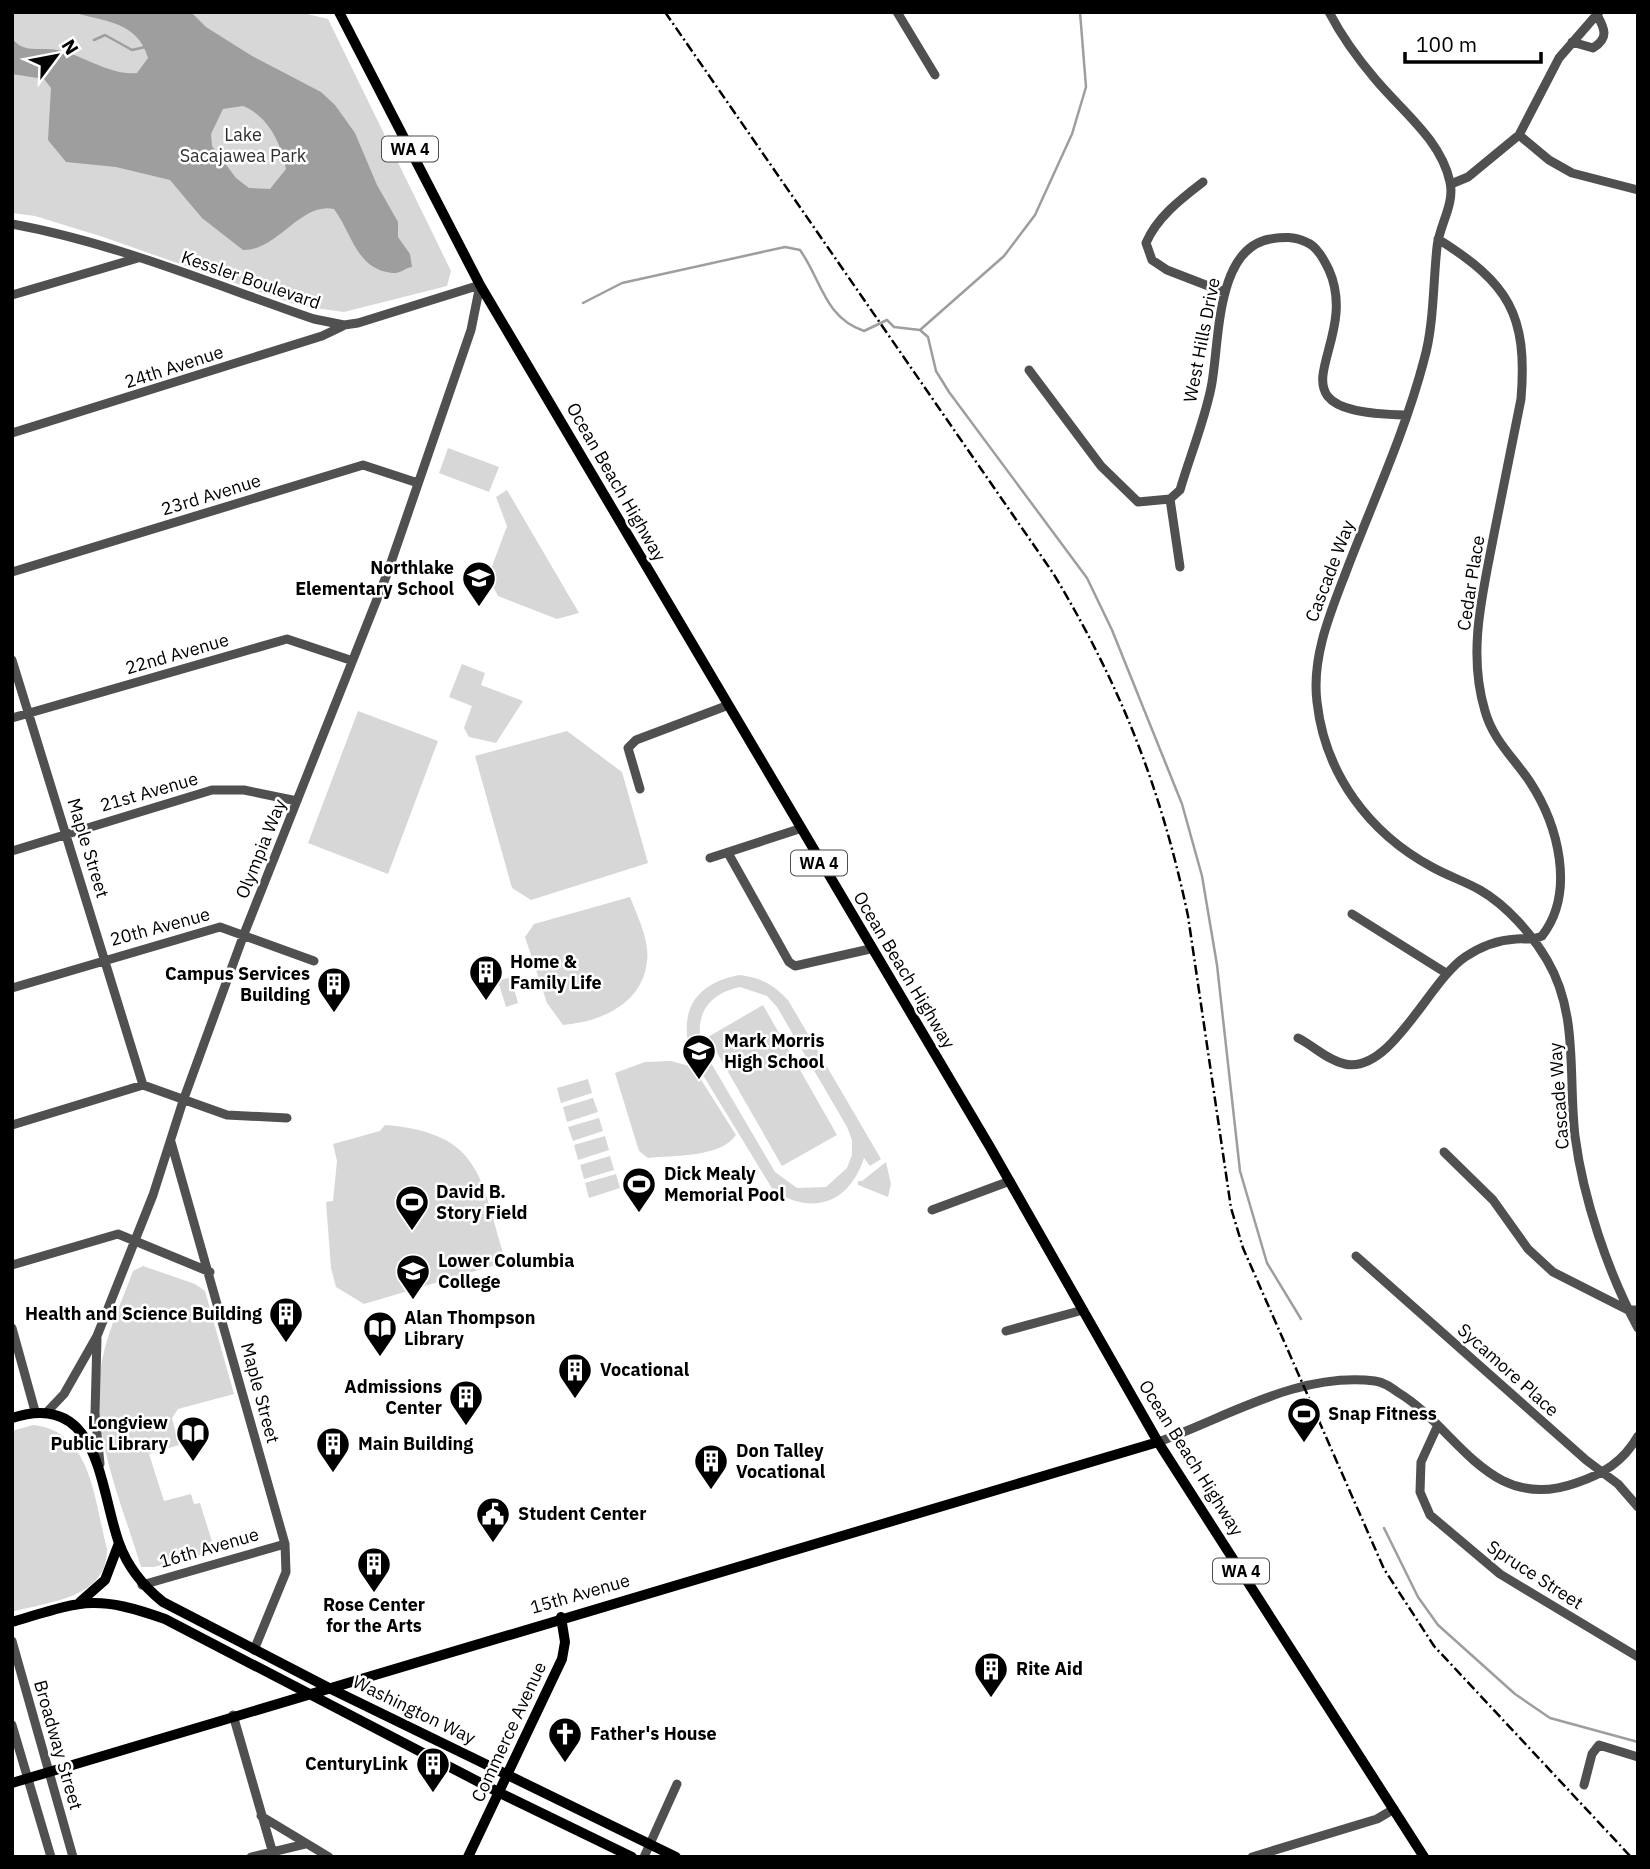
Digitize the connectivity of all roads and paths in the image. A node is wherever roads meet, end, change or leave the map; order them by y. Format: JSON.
{"nodes":[{"id":1,"x":339,"y":12,"type":"edge"},
{"id":2,"x":897,"y":12,"type":"edge"},
{"id":3,"x":1329,"y":12,"type":"edge"},
{"id":4,"x":1598,"y":13,"type":"edge"},
{"id":5,"x":1572,"y":42,"type":"junction"},
{"id":6,"x":935,"y":75,"type":"dead end"},
{"id":7,"x":1519,"y":135,"type":"junction"},
{"id":8,"x":1203,"y":182,"type":"dead end"},
{"id":9,"x":1451,"y":184,"type":"junction"},
{"id":10,"x":1638,"y":190,"type":"edge"},
{"id":11,"x":12,"y":224,"type":"edge"},
{"id":12,"x":1438,"y":239,"type":"junction"},
{"id":13,"x":138,"y":258,"type":"junction"},
{"id":14,"x":480,"y":285,"type":"junction"},
{"id":15,"x":1224,"y":292,"type":"junction"},
{"id":16,"x":12,"y":295,"type":"edge"},
{"id":17,"x":344,"y":325,"type":"junction"},
{"id":18,"x":1029,"y":370,"type":"dead end"},
{"id":19,"x":1405,"y":415,"type":"junction"},
{"id":20,"x":12,"y":433,"type":"edge"},
{"id":21,"x":418,"y":483,"type":"junction"},
{"id":22,"x":1170,"y":499,"type":"junction"},
{"id":23,"x":1180,"y":567,"type":"dead end"},
{"id":24,"x":12,"y":572,"type":"edge"},
{"id":25,"x":12,"y":660,"type":"edge"},
{"id":26,"x":350,"y":660,"type":"junction"},
{"id":27,"x":726,"y":706,"type":"junction"},
{"id":28,"x":31,"y":712,"type":"junction"},
{"id":29,"x":12,"y":718,"type":"edge"},
{"id":30,"x":640,"y":789,"type":"dead end"},
{"id":31,"x":297,"y":801,"type":"junction"},
{"id":32,"x":799,"y":829,"type":"junction"},
{"id":33,"x":67,"y":833,"type":"junction"},
{"id":34,"x":12,"y":850,"type":"edge"},
{"id":35,"x":728,"y":853,"type":"junction"},
{"id":36,"x":710,"y":858,"type":"dead end"},
{"id":37,"x":1352,"y":914,"type":"dead end"},
{"id":38,"x":244,"y":934,"type":"junction"},
{"id":39,"x":1534,"y":940,"type":"junction"},
{"id":40,"x":870,"y":949,"type":"junction"},
{"id":41,"x":104,"y":958,"type":"junction"},
{"id":42,"x":314,"y":961,"type":"dead end"},
{"id":43,"x":1446,"y":973,"type":"junction"},
{"id":44,"x":12,"y":988,"type":"edge"},
{"id":45,"x":1298,"y":1038,"type":"dead end"},
{"id":46,"x":143,"y":1085,"type":"junction"},
{"id":47,"x":183,"y":1101,"type":"junction"},
{"id":48,"x":287,"y":1118,"type":"dead end"},
{"id":49,"x":12,"y":1125,"type":"edge"},
{"id":50,"x":171,"y":1142,"type":"junction"},
{"id":51,"x":1444,"y":1152,"type":"dead end"},
{"id":52,"x":1010,"y":1181,"type":"junction"},
{"id":53,"x":932,"y":1210,"type":"dead end"},
{"id":54,"x":134,"y":1241,"type":"junction"},
{"id":55,"x":1356,"y":1256,"type":"dead end"},
{"id":56,"x":12,"y":1265,"type":"edge"},
{"id":57,"x":210,"y":1272,"type":"junction"},
{"id":58,"x":1083,"y":1310,"type":"junction"},
{"id":59,"x":1633,"y":1310,"type":"edge"},
{"id":60,"x":12,"y":1328,"type":"edge"},
{"id":61,"x":1638,"y":1328,"type":"edge"},
{"id":62,"x":1006,"y":1331,"type":"dead end"},
{"id":63,"x":97,"y":1336,"type":"junction"},
{"id":64,"x":40,"y":1412,"type":"junction"},
{"id":65,"x":12,"y":1418,"type":"edge"},
{"id":66,"x":1437,"y":1427,"type":"junction"},
{"id":67,"x":1638,"y":1436,"type":"edge"},
{"id":68,"x":1158,"y":1441,"type":"junction"},
{"id":69,"x":100,"y":1464,"type":"junction"},
{"id":70,"x":1604,"y":1474,"type":"junction"},
{"id":71,"x":1638,"y":1507,"type":"edge"},
{"id":72,"x":119,"y":1543,"type":"junction"},
{"id":73,"x":285,"y":1544,"type":"junction"},
{"id":74,"x":142,"y":1585,"type":"junction"},
{"id":75,"x":80,"y":1602,"type":"junction"},
{"id":76,"x":561,"y":1617,"type":"junction"},
{"id":77,"x":12,"y":1622,"type":"edge"},
{"id":78,"x":12,"y":1641,"type":"edge"},
{"id":79,"x":254,"y":1650,"type":"junction"},
{"id":80,"x":1638,"y":1657,"type":"edge"},
{"id":81,"x":327,"y":1687,"type":"junction"},
{"id":82,"x":306,"y":1693,"type":"junction"},
{"id":83,"x":233,"y":1715,"type":"junction"},
{"id":84,"x":12,"y":1725,"type":"edge"},
{"id":85,"x":1638,"y":1757,"type":"edge"},
{"id":86,"x":49,"y":1772,"type":"junction"},
{"id":87,"x":509,"y":1774,"type":"junction"},
{"id":88,"x":28,"y":1778,"type":"junction"},
{"id":89,"x":12,"y":1783,"type":"edge"},
{"id":90,"x":677,"y":1784,"type":"dead end"},
{"id":91,"x":1584,"y":1785,"type":"dead end"},
{"id":92,"x":500,"y":1793,"type":"junction"},
{"id":93,"x":1394,"y":1809,"type":"junction"},
{"id":94,"x":261,"y":1816,"type":"junction"},
{"id":95,"x":305,"y":1843,"type":"junction"},
{"id":96,"x":650,"y":1844,"type":"junction"},
{"id":97,"x":273,"y":1853,"type":"edge"},
{"id":98,"x":51,"y":1857,"type":"edge"},
{"id":99,"x":73,"y":1857,"type":"edge"},
{"id":100,"x":251,"y":1857,"type":"edge"},
{"id":101,"x":329,"y":1857,"type":"edge"},
{"id":102,"x":468,"y":1857,"type":"edge"},
{"id":103,"x":632,"y":1857,"type":"edge"},
{"id":104,"x":644,"y":1857,"type":"edge"},
{"id":105,"x":676,"y":1857,"type":"edge"},
{"id":106,"x":1252,"y":1857,"type":"edge"},
{"id":107,"x":1424,"y":1857,"type":"edge"}],
"edges":[{"from":1,"to":14,"type":"main road","name":"Ocean Beach Highway","number":"WA 4"},
{"from":2,"to":6,"type":"street"},
{"from":3,"to":9,"type":"street"},
{"from":4,"to":5,"type":"street"},
{"from":4,"to":5,"type":"street"},
{"from":5,"to":7,"type":"street"},
{"from":7,"to":9,"type":"street"},
{"from":7,"to":10,"type":"street"},
{"from":8,"to":15,"type":"street"},
{"from":9,"to":12,"type":"street","name":"Cascade Way"},
{"from":11,"to":13,"type":"street","name":"Kessler Boulevard"},
{"from":12,"to":19,"type":"street","name":"Cascade Way"},
{"from":12,"to":39,"type":"street","name":"Cedar Place"},
{"from":13,"to":16,"type":"street"},
{"from":13,"to":17,"type":"street","name":"Kessler Boulevard"},
{"from":14,"to":17,"type":"street","name":"Kessler Boulevard"},
{"from":14,"to":21,"type":"street","name":"Olympia Way"},
{"from":14,"to":27,"type":"main road","name":"Ocean Beach Highway","number":"WA 4"},
{"from":15,"to":19,"type":"street","name":"West Hills Drive"},
{"from":15,"to":22,"type":"street","name":"West Hills Drive"},
{"from":17,"to":20,"type":"street","name":"24th Avenue"},
{"from":18,"to":22,"type":"street"},
{"from":19,"to":39,"type":"street","name":"Cascade Way"},
{"from":21,"to":24,"type":"street","name":"23rd Avenue"},
{"from":21,"to":26,"type":"street","name":"Olympia Way"},
{"from":22,"to":23,"type":"street"},
{"from":25,"to":28,"type":"street","name":"Maple Street"},
{"from":26,"to":28,"type":"street","name":"22nd Avenue"},
{"from":26,"to":31,"type":"street","name":"Olympia Way"},
{"from":27,"to":30,"type":"street"},
{"from":27,"to":32,"type":"main road","name":"Ocean Beach Highway","number":"WA 4"},
{"from":28,"to":29,"type":"street","name":"22nd Avenue"},
{"from":28,"to":33,"type":"street","name":"Maple Street"},
{"from":31,"to":33,"type":"street","name":"21st Avenue"},
{"from":31,"to":38,"type":"street","name":"Olympia Way"},
{"from":32,"to":35,"type":"street"},
{"from":32,"to":40,"type":"main road","name":"Ocean Beach Highway","number":"WA 4"},
{"from":33,"to":34,"type":"street","name":"21st Avenue"},
{"from":33,"to":41,"type":"street","name":"Maple Street"},
{"from":35,"to":36,"type":"street"},
{"from":35,"to":40,"type":"street"},
{"from":37,"to":43,"type":"street"},
{"from":38,"to":41,"type":"street","name":"20th Avenue"},
{"from":38,"to":42,"type":"street","name":"20th Avenue"},
{"from":38,"to":47,"type":"street","name":"Olympia Way"},
{"from":39,"to":43,"type":"street"},
{"from":39,"to":59,"type":"street","name":"Cascade Way"},
{"from":40,"to":52,"type":"main road","name":"Ocean Beach Highway","number":"WA 4"},
{"from":41,"to":44,"type":"street","name":"20th Avenue"},
{"from":41,"to":46,"type":"street","name":"Maple Street"},
{"from":43,"to":45,"type":"street"},
{"from":46,"to":47,"type":"street"},
{"from":46,"to":49,"type":"street"},
{"from":47,"to":48,"type":"street"},
{"from":47,"to":50,"type":"street","name":"Olympia Way"},
{"from":50,"to":54,"type":"street","name":"Olympia Way"},
{"from":50,"to":57,"type":"street","name":"Maple Street"},
{"from":51,"to":59,"type":"street"},
{"from":52,"to":53,"type":"street"},
{"from":52,"to":58,"type":"main road","name":"Ocean Beach Highway","number":"WA 4"},
{"from":54,"to":56,"type":"street"},
{"from":54,"to":57,"type":"street"},
{"from":54,"to":63,"type":"street","name":"Olympia Way"},
{"from":55,"to":70,"type":"street","name":"Sycamore Place"},
{"from":57,"to":73,"type":"street","name":"Maple Street"},
{"from":58,"to":62,"type":"street"},
{"from":58,"to":68,"type":"main road","name":"Ocean Beach Highway","number":"WA 4"},
{"from":59,"to":61,"type":"street","name":"Cascade Way"},
{"from":60,"to":64,"type":"street"},
{"from":63,"to":64,"type":"street","name":"Olympia Way"},
{"from":63,"to":69,"type":"street"},
{"from":64,"to":65,"type":"main road"},
{"from":64,"to":69,"type":"main road"},
{"from":66,"to":68,"type":"street"},
{"from":66,"to":70,"type":"street"},
{"from":66,"to":80,"type":"street","name":"Spruce Street"},
{"from":67,"to":70,"type":"street"},
{"from":68,"to":76,"type":"main road","name":"15th Avenue"},
{"from":68,"to":93,"type":"main road","name":"Ocean Beach Highway","number":"WA 4"},
{"from":69,"to":72,"type":"main road"},
{"from":70,"to":71,"type":"street","name":"Sycamore Place"},
{"from":72,"to":74,"type":"main road"},
{"from":72,"to":75,"type":"main road"},
{"from":73,"to":74,"type":"street","name":"16th Avenue"},
{"from":73,"to":79,"type":"street","name":"Maple Street"},
{"from":74,"to":79,"type":"main road","name":"Washington Way"},
{"from":75,"to":77,"type":"main road"},
{"from":75,"to":82,"type":"main road","name":"Washington Way"},
{"from":76,"to":81,"type":"main road","name":"15th Avenue"},
{"from":76,"to":87,"type":"main road","name":"Commerce Avenue"},
{"from":78,"to":86,"type":"street","name":"Broadway Street"},
{"from":79,"to":81,"type":"main road","name":"Washington Way"},
{"from":81,"to":82,"type":"main road","name":"15th Avenue"},
{"from":81,"to":87,"type":"main road","name":"Washington Way"},
{"from":82,"to":83,"type":"main road","name":"15th Avenue"},
{"from":82,"to":92,"type":"main road","name":"Washington Way"},
{"from":83,"to":86,"type":"main road","name":"15th Avenue"},
{"from":83,"to":94,"type":"street"},
{"from":84,"to":88,"type":"street"},
{"from":85,"to":91,"type":"street"},
{"from":86,"to":88,"type":"main road","name":"15th Avenue"},
{"from":86,"to":99,"type":"street","name":"Broadway Street"},
{"from":87,"to":92,"type":"main road","name":"Commerce Avenue"},
{"from":87,"to":96,"type":"main road","name":"Washington Way"},
{"from":88,"to":89,"type":"main road","name":"15th Avenue"},
{"from":88,"to":98,"type":"street"},
{"from":90,"to":96,"type":"street"},
{"from":92,"to":102,"type":"main road","name":"Commerce Avenue"},
{"from":92,"to":103,"type":"main road","name":"Washington Way"},
{"from":93,"to":106,"type":"street"},
{"from":93,"to":107,"type":"main road","name":"Ocean Beach Highway","number":"WA 4"},
{"from":94,"to":95,"type":"street"},
{"from":94,"to":97,"type":"street"},
{"from":95,"to":97,"type":"street"},
{"from":95,"to":101,"type":"street"},
{"from":96,"to":104,"type":"street"},
{"from":96,"to":105,"type":"main road","name":"Washington Way"},
{"from":97,"to":100,"type":"street"}]}
